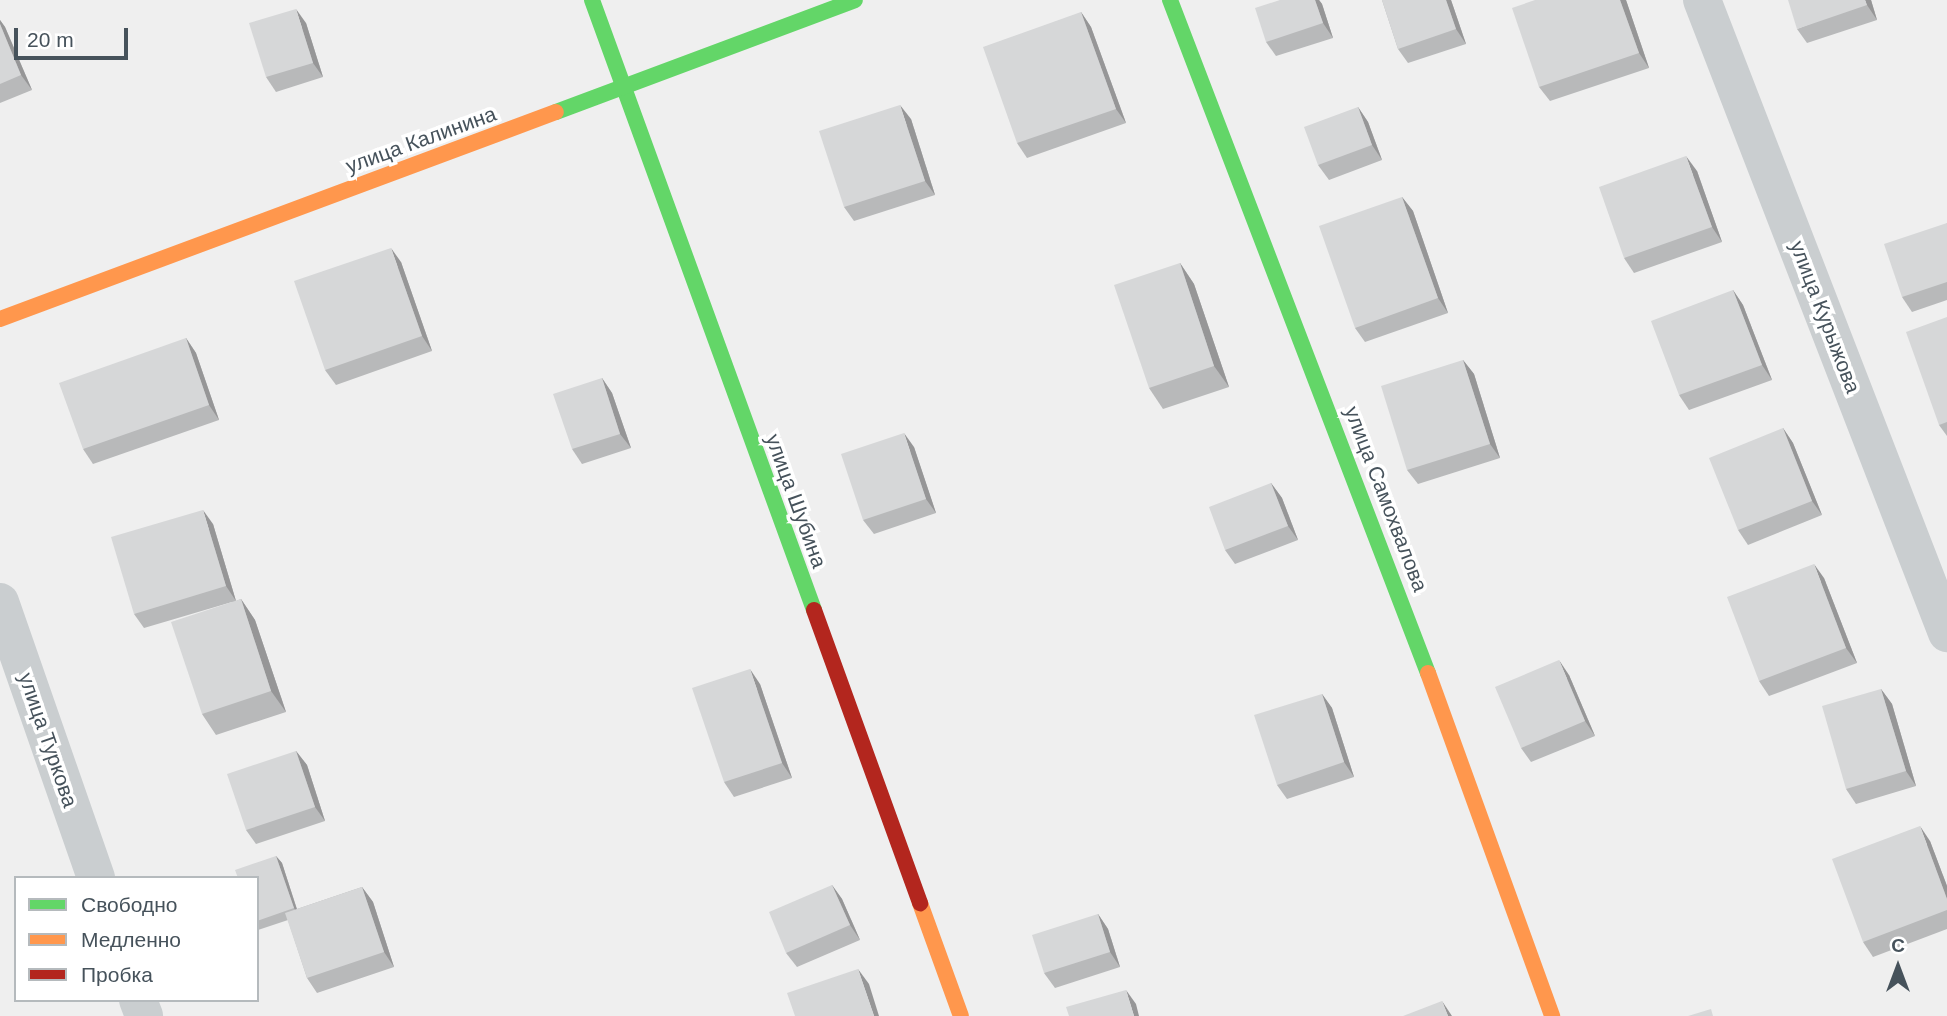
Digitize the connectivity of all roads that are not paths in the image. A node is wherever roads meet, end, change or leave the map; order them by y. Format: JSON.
{"nodes":[{"id":1,"x":592,"y":0,"type":"edge"},
{"id":2,"x":855,"y":0,"type":"edge"},
{"id":3,"x":1170,"y":0,"type":"edge"},
{"id":4,"x":1702,"y":0,"type":"edge"},
{"id":5,"x":623,"y":88,"type":"junction"},
{"id":6,"x":0,"y":318,"type":"edge"},
{"id":7,"x":0,"y":602,"type":"edge"},
{"id":8,"x":1947,"y":634,"type":"edge"},
{"id":9,"x":95,"y":876,"type":"edge"},
{"id":10,"x":961,"y":1016,"type":"edge"},
{"id":11,"x":1552,"y":1016,"type":"edge"}],
"edges":[{"from":1,"to":5,"type":"street","name":"улица Шубина"},
{"from":2,"to":5,"type":"street","name":"улица Калинина"},
{"from":3,"to":11,"type":"street","name":"улица Самохвалова"},
{"from":4,"to":8,"type":"street","name":"улица Курыжова"},
{"from":5,"to":6,"type":"street","name":"улица Калинина"},
{"from":5,"to":10,"type":"street","name":"улица Шубина"},
{"from":7,"to":9,"type":"street","name":"улица Туркова"}]}
